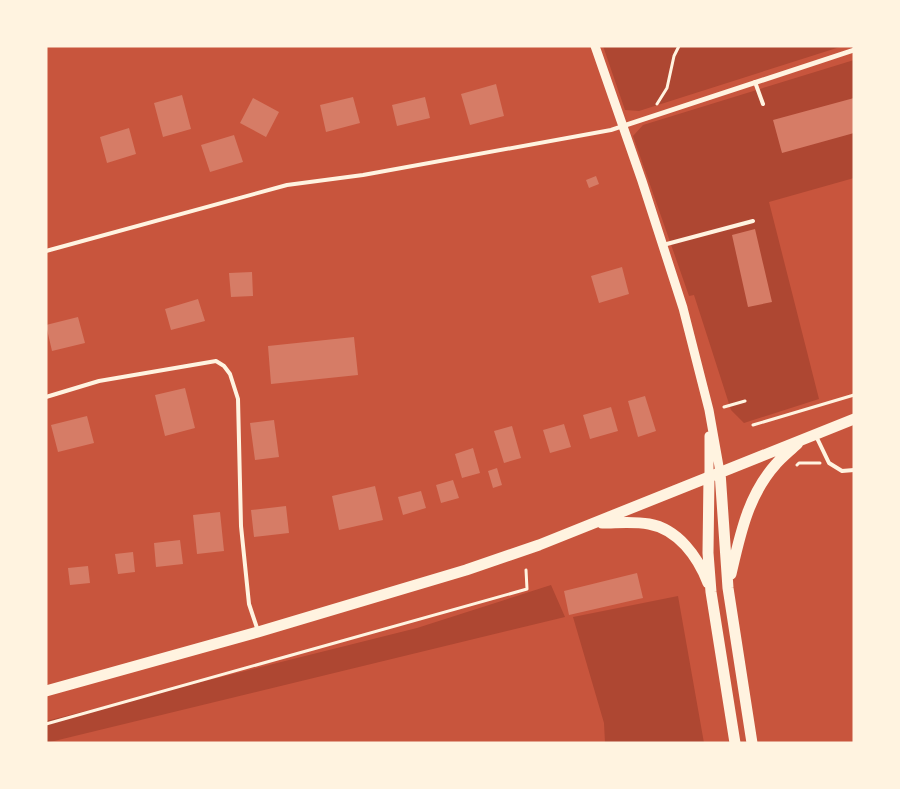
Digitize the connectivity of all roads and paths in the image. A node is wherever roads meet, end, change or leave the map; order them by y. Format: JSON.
{"nodes":[{"id":1,"x":595,"y":46,"type":"edge"},
{"id":2,"x":679,"y":46,"type":"edge"},
{"id":3,"x":854,"y":50,"type":"edge"},
{"id":4,"x":756,"y":82,"type":"junction"},
{"id":5,"x":763,"y":104,"type":"dead end"},
{"id":6,"x":648,"y":118,"type":"junction"},
{"id":7,"x":623,"y":126,"type":"junction"},
{"id":8,"x":753,"y":221,"type":"dead end"},
{"id":9,"x":662,"y":245,"type":"junction"},
{"id":10,"x":46,"y":251,"type":"edge"},
{"id":11,"x":854,"y":395,"type":"edge"},
{"id":12,"x":46,"y":397,"type":"edge"},
{"id":13,"x":745,"y":401,"type":"dead end"},
{"id":14,"x":724,"y":407,"type":"dead end"},
{"id":15,"x":854,"y":419,"type":"edge"},
{"id":16,"x":753,"y":425,"type":"dead end"},
{"id":17,"x":815,"y":434,"type":"junction"},
{"id":18,"x":802,"y":439,"type":"junction"},
{"id":19,"x":829,"y":462,"type":"junction"},
{"id":20,"x":792,"y":468,"type":"dead end"},
{"id":21,"x":854,"y":470,"type":"edge"},
{"id":22,"x":714,"y":474,"type":"junction"},
{"id":23,"x":592,"y":524,"type":"junction"},
{"id":24,"x":526,"y":570,"type":"dead end"},
{"id":25,"x":728,"y":588,"type":"junction"},
{"id":26,"x":711,"y":592,"type":"junction"},
{"id":27,"x":258,"y":632,"type":"junction"},
{"id":28,"x":46,"y":691,"type":"edge"},
{"id":29,"x":46,"y":724,"type":"edge"},
{"id":30,"x":735,"y":743,"type":"edge"},
{"id":31,"x":752,"y":743,"type":"edge"}],
"edges":[{"from":1,"to":7,"type":"street"},
{"from":2,"to":6,"type":"path"},
{"from":3,"to":4,"type":"street"},
{"from":4,"to":5,"type":"lane"},
{"from":4,"to":6,"type":"street"},
{"from":6,"to":7,"type":"street"},
{"from":7,"to":9,"type":"street"},
{"from":7,"to":10,"type":"lane"},
{"from":8,"to":9,"type":"lane"},
{"from":9,"to":22,"type":"street"},
{"from":11,"to":16,"type":"path"},
{"from":12,"to":27,"type":"lane"},
{"from":13,"to":14,"type":"path"},
{"from":15,"to":17,"type":"main road"},
{"from":17,"to":18,"type":"main road"},
{"from":17,"to":19,"type":"lane"},
{"from":18,"to":22,"type":"main road"},
{"from":18,"to":25,"type":"main road"},
{"from":19,"to":20,"type":"path"},
{"from":19,"to":21,"type":"lane"},
{"from":22,"to":23,"type":"main road"},
{"from":22,"to":25,"type":"main road"},
{"from":22,"to":26,"type":"main road"},
{"from":23,"to":26,"type":"main road"},
{"from":23,"to":27,"type":"main road"},
{"from":24,"to":29,"type":"path"},
{"from":25,"to":31,"type":"main road"},
{"from":26,"to":30,"type":"main road"},
{"from":27,"to":28,"type":"main road"}]}
